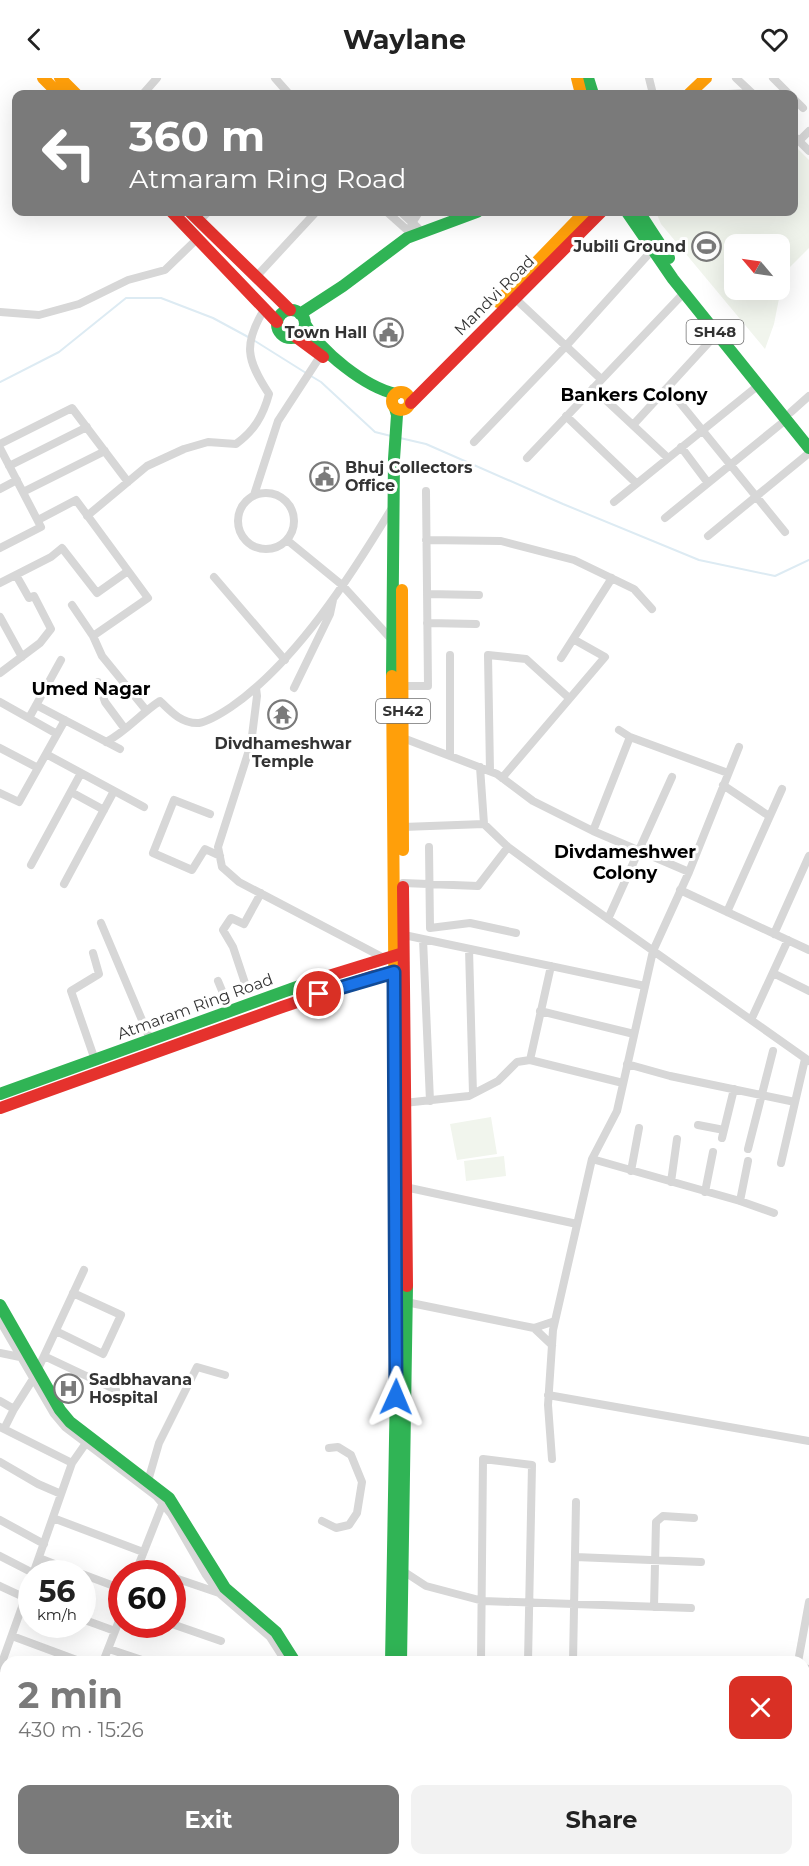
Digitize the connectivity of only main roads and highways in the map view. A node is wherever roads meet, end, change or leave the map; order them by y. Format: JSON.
{"nodes":[{"id":1,"x":43,"y":78,"type":"edge"},
{"id":2,"x":60,"y":78,"type":"edge"},
{"id":3,"x":706,"y":78,"type":"edge"},
{"id":4,"x":717,"y":78,"type":"edge"},
{"id":5,"x":55,"y":90,"type":"edge"},
{"id":6,"x":72,"y":90,"type":"edge"},
{"id":7,"x":694,"y":90,"type":"edge"},
{"id":8,"x":705,"y":90,"type":"edge"},
{"id":9,"x":176,"y":216,"type":"edge"},
{"id":10,"x":194,"y":216,"type":"edge"},
{"id":11,"x":462,"y":216,"type":"edge"},
{"id":12,"x":581,"y":216,"type":"edge"},
{"id":13,"x":597,"y":216,"type":"edge"},
{"id":14,"x":630,"y":216,"type":"edge"},
{"id":15,"x":641,"y":216,"type":"edge"},
{"id":16,"x":656,"y":246,"type":"junction"},
{"id":17,"x":300,"y":317,"type":"junction"},
{"id":18,"x":277,"y":322,"type":"junction"},
{"id":19,"x":719,"y":331,"type":"junction"},
{"id":20,"x":296,"y":338,"type":"junction"},
{"id":21,"x":401,"y":405,"type":"junction"},
{"id":22,"x":809,"y":433,"type":"edge"},
{"id":23,"x":809,"y":448,"type":"edge"},
{"id":24,"x":398,"y":460,"type":"junction"},
{"id":25,"x":394,"y":956,"type":"junction"},
{"id":26,"x":399,"y":970,"type":"junction"},
{"id":27,"x":0,"y":1094,"type":"edge"},
{"id":28,"x":0,"y":1108,"type":"edge"},
{"id":29,"x":0,"y":1305,"type":"edge"},
{"id":30,"x":291,"y":1656,"type":"edge"},
{"id":31,"x":391,"y":1656,"type":"edge"},
{"id":32,"x":401,"y":1656,"type":"edge"}],
"edges":[{"from":1,"to":5,"type":"main road"},
{"from":2,"to":6,"type":"main road"},
{"from":3,"to":7,"type":"main road"},
{"from":4,"to":8,"type":"main road"},
{"from":9,"to":18,"type":"main road"},
{"from":10,"to":17,"type":"main road"},
{"from":11,"to":17,"type":"main road"},
{"from":12,"to":21,"type":"main road","name":"Mandvi Road"},
{"from":13,"to":21,"type":"main road","name":"Mandvi Road"},
{"from":14,"to":16,"type":"main road","number":"SH48"},
{"from":15,"to":16,"type":"main road","number":"SH48"},
{"from":16,"to":19,"type":"main road","number":"SH48"},
{"from":17,"to":18,"type":"main road"},
{"from":17,"to":20,"type":"main road"},
{"from":17,"to":21,"type":"main road"},
{"from":18,"to":20,"type":"main road"},
{"from":19,"to":22,"type":"main road","number":"SH48"},
{"from":19,"to":23,"type":"main road","number":"SH48"},
{"from":20,"to":21,"type":"main road"},
{"from":21,"to":24,"type":"main road","number":"SH42"},
{"from":24,"to":25,"type":"main road","number":"SH42"},
{"from":24,"to":25,"type":"main road","number":"SH42"},
{"from":25,"to":26,"type":"main road","number":"SH42"},
{"from":25,"to":27,"type":"main road","name":"Atmaram Ring Road"},
{"from":26,"to":28,"type":"main road","name":"Atmaram Ring Road"},
{"from":26,"to":31,"type":"main road","number":"SH42"},
{"from":26,"to":32,"type":"main road","number":"SH42"},
{"from":29,"to":30,"type":"main road"}]}
